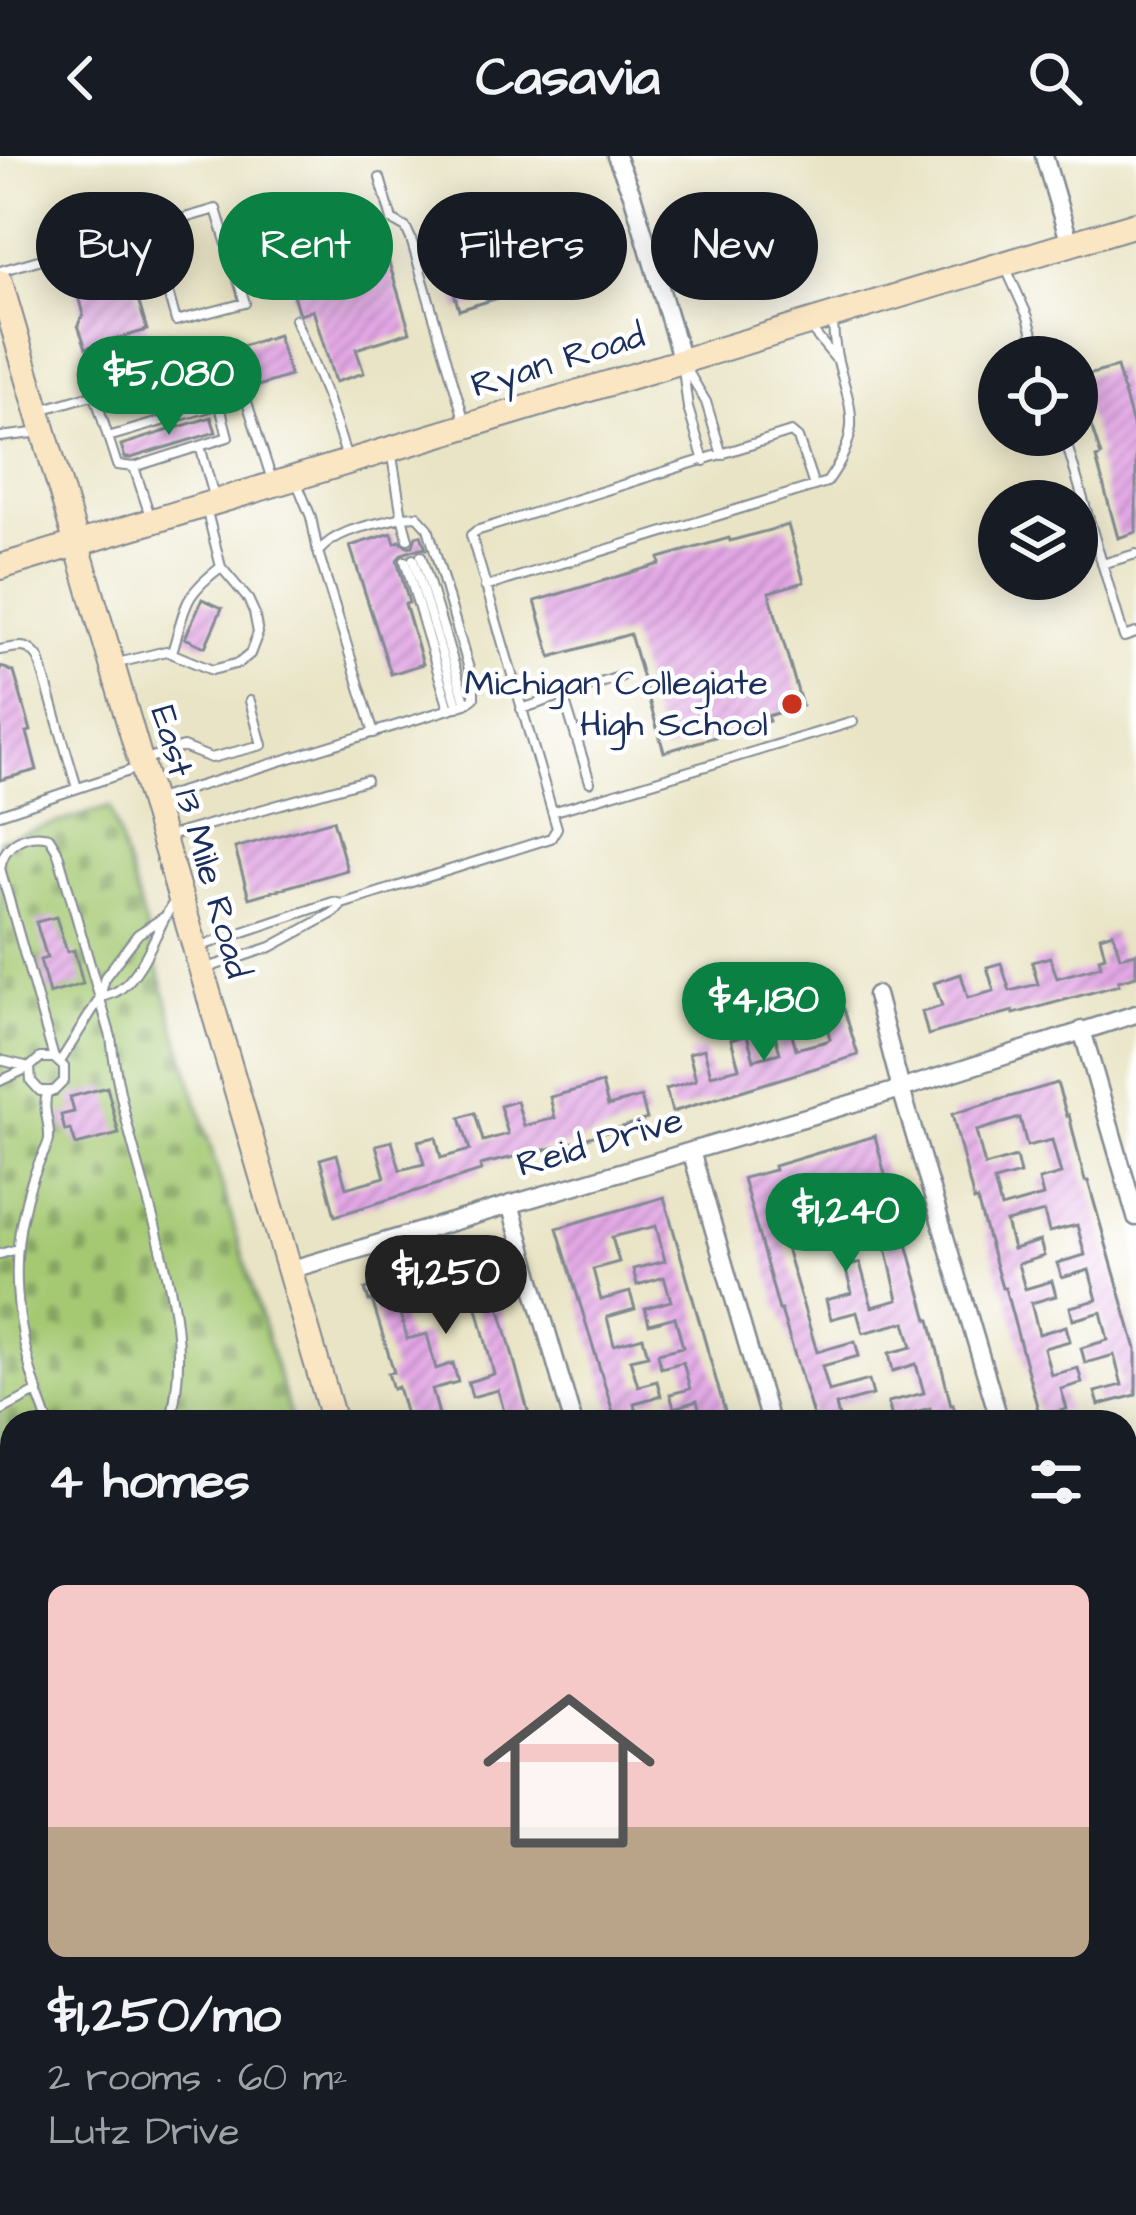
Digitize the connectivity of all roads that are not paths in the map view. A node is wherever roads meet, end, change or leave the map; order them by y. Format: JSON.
{"nodes":[{"id":1,"x":616,"y":156,"type":"edge"},
{"id":2,"x":1044,"y":156,"type":"edge"},
{"id":3,"x":380,"y":178,"type":"dead end"},
{"id":4,"x":1136,"y":224,"type":"edge"},
{"id":5,"x":150,"y":228,"type":"joint"},
{"id":6,"x":1070,"y":244,"type":"junction"},
{"id":7,"x":36,"y":261,"type":"edge"},
{"id":8,"x":1005,"y":264,"type":"junction"},
{"id":9,"x":0,"y":271,"type":"edge"},
{"id":10,"x":0,"y":282,"type":"edge"},
{"id":11,"x":834,"y":315,"type":"junction"},
{"id":12,"x":295,"y":319,"type":"dead end"},
{"id":13,"x":804,"y":323,"type":"junction"},
{"id":14,"x":1034,"y":336,"type":"edge"},
{"id":15,"x":208,"y":360,"type":"dead end"},
{"id":16,"x":837,"y":360,"type":"junction"},
{"id":17,"x":682,"y":361,"type":"junction"},
{"id":18,"x":238,"y":374,"type":"dead end"},
{"id":19,"x":113,"y":389,"type":"dead end"},
{"id":20,"x":95,"y":395,"type":"junction"},
{"id":21,"x":220,"y":404,"type":"junction"},
{"id":22,"x":40,"y":421,"type":"junction"},
{"id":23,"x":466,"y":426,"type":"junction"},
{"id":24,"x":108,"y":436,"type":"junction"},
{"id":25,"x":0,"y":437,"type":"edge"},
{"id":26,"x":200,"y":446,"type":"junction"},
{"id":27,"x":391,"y":449,"type":"junction"},
{"id":28,"x":722,"y":455,"type":"junction"},
{"id":29,"x":1070,"y":456,"type":"edge"},
{"id":30,"x":704,"y":461,"type":"junction"},
{"id":31,"x":348,"y":462,"type":"junction"},
{"id":32,"x":134,"y":467,"type":"junction"},
{"id":33,"x":284,"y":481,"type":"junction"},
{"id":34,"x":814,"y":486,"type":"junction"},
{"id":35,"x":210,"y":504,"type":"junction"},
{"id":36,"x":402,"y":517,"type":"junction"},
{"id":37,"x":151,"y":521,"type":"junction"},
{"id":38,"x":408,"y":539,"type":"dead end"},
{"id":39,"x":75,"y":544,"type":"junction"},
{"id":40,"x":318,"y":552,"type":"junction"},
{"id":41,"x":1136,"y":554,"type":"edge"},
{"id":42,"x":1102,"y":564,"type":"junction"},
{"id":43,"x":0,"y":567,"type":"edge"},
{"id":44,"x":221,"y":567,"type":"junction"},
{"id":45,"x":485,"y":587,"type":"junction"},
{"id":46,"x":1136,"y":633,"type":"edge"},
{"id":47,"x":0,"y":650,"type":"edge"},
{"id":48,"x":172,"y":652,"type":"junction"},
{"id":49,"x":111,"y":665,"type":"junction"},
{"id":50,"x":622,"y":676,"type":"dead end"},
{"id":51,"x":563,"y":695,"type":"junction"},
{"id":52,"x":250,"y":701,"type":"dead end"},
{"id":53,"x":458,"y":707,"type":"junction"},
{"id":54,"x":521,"y":709,"type":"junction"},
{"id":55,"x":854,"y":722,"type":"dead end"},
{"id":56,"x":374,"y":734,"type":"junction"},
{"id":57,"x":140,"y":764,"type":"junction"},
{"id":58,"x":366,"y":780,"type":"dead end"},
{"id":59,"x":590,"y":782,"type":"dead end"},
{"id":60,"x":77,"y":788,"type":"junction"},
{"id":61,"x":151,"y":801,"type":"junction"},
{"id":62,"x":552,"y":812,"type":"junction"},
{"id":63,"x":0,"y":814,"type":"edge"},
{"id":64,"x":162,"y":839,"type":"junction"},
{"id":65,"x":342,"y":904,"type":"junction"},
{"id":66,"x":171,"y":906,"type":"junction"},
{"id":67,"x":197,"y":959,"type":"junction"},
{"id":68,"x":876,"y":995,"type":"dead end"},
{"id":69,"x":100,"y":998,"type":"junction"},
{"id":70,"x":1136,"y":1014,"type":"edge"},
{"id":71,"x":1082,"y":1030,"type":"junction"},
{"id":72,"x":0,"y":1060,"type":"edge"},
{"id":73,"x":57,"y":1060,"type":"junction"},
{"id":74,"x":30,"y":1067,"type":"junction"},
{"id":75,"x":0,"y":1081,"type":"edge"},
{"id":76,"x":901,"y":1089,"type":"junction"},
{"id":77,"x":47,"y":1093,"type":"junction"},
{"id":78,"x":691,"y":1151,"type":"junction"},
{"id":79,"x":510,"y":1204,"type":"junction"},
{"id":80,"x":1136,"y":1217,"type":"edge"},
{"id":81,"x":16,"y":1249,"type":"junction"},
{"id":82,"x":0,"y":1254,"type":"edge"},
{"id":83,"x":289,"y":1270,"type":"junction"},
{"id":84,"x":38,"y":1391,"type":"junction"},
{"id":85,"x":2,"y":1410,"type":"edge"},
{"id":86,"x":44,"y":1410,"type":"edge"},
{"id":87,"x":173,"y":1410,"type":"edge"},
{"id":88,"x":330,"y":1410,"type":"edge"},
{"id":89,"x":570,"y":1410,"type":"edge"},
{"id":90,"x":767,"y":1410,"type":"edge"},
{"id":91,"x":996,"y":1410,"type":"edge"}],
"edges":[{"from":1,"to":17,"type":"street"},
{"from":2,"to":6,"type":"street"},
{"from":3,"to":23,"type":"lane"},
{"from":4,"to":6,"type":"main road","name":"Ryan Road"},
{"from":5,"to":5,"type":"lane"},
{"from":6,"to":8,"type":"main road","name":"Ryan Road"},
{"from":7,"to":9,"type":"lane"},
{"from":8,"to":11,"type":"main road","name":"Ryan Road"},
{"from":8,"to":14,"type":"lane"},
{"from":10,"to":22,"type":"main road","name":"East 13 Mile Road"},
{"from":11,"to":13,"type":"main road","name":"Ryan Road"},
{"from":11,"to":16,"type":"lane"},
{"from":12,"to":31,"type":"lane"},
{"from":13,"to":16,"type":"lane"},
{"from":13,"to":17,"type":"main road","name":"Ryan Road"},
{"from":15,"to":21,"type":"lane"},
{"from":16,"to":34,"type":"lane"},
{"from":17,"to":23,"type":"main road","name":"Ryan Road"},
{"from":17,"to":28,"type":"lane"},
{"from":17,"to":30,"type":"lane"},
{"from":18,"to":33,"type":"lane"},
{"from":19,"to":20,"type":"lane"},
{"from":20,"to":22,"type":"lane"},
{"from":20,"to":24,"type":"lane"},
{"from":21,"to":24,"type":"lane"},
{"from":21,"to":26,"type":"lane"},
{"from":22,"to":25,"type":"lane"},
{"from":22,"to":39,"type":"main road","name":"East 13 Mile Road"},
{"from":23,"to":27,"type":"main road","name":"Ryan Road"},
{"from":24,"to":32,"type":"lane"},
{"from":26,"to":32,"type":"lane"},
{"from":26,"to":35,"type":"lane"},
{"from":27,"to":31,"type":"main road","name":"Ryan Road"},
{"from":27,"to":36,"type":"lane"},
{"from":28,"to":30,"type":"lane"},
{"from":28,"to":34,"type":"lane"},
{"from":29,"to":42,"type":"lane"},
{"from":30,"to":45,"type":"lane"},
{"from":31,"to":33,"type":"main road","name":"Ryan Road"},
{"from":32,"to":37,"type":"lane"},
{"from":33,"to":35,"type":"main road","name":"Ryan Road"},
{"from":33,"to":40,"type":"lane"},
{"from":34,"to":45,"type":"lane"},
{"from":35,"to":37,"type":"main road","name":"Ryan Road"},
{"from":35,"to":44,"type":"lane"},
{"from":36,"to":38,"type":"lane"},
{"from":36,"to":40,"type":"lane"},
{"from":36,"to":53,"type":"lane"},
{"from":37,"to":39,"type":"main road","name":"Ryan Road"},
{"from":39,"to":43,"type":"main road","name":"Ryan Road"},
{"from":39,"to":49,"type":"main road","name":"East 13 Mile Road"},
{"from":40,"to":56,"type":"lane"},
{"from":41,"to":42,"type":"lane"},
{"from":42,"to":46,"type":"lane"},
{"from":44,"to":48,"type":"lane"},
{"from":44,"to":48,"type":"lane"},
{"from":45,"to":54,"type":"lane"},
{"from":47,"to":60,"type":"lane"},
{"from":48,"to":49,"type":"lane"},
{"from":49,"to":57,"type":"main road","name":"East 13 Mile Road"},
{"from":50,"to":51,"type":"lane"},
{"from":51,"to":54,"type":"lane"},
{"from":51,"to":59,"type":"lane"},
{"from":52,"to":57,"type":"lane"},
{"from":53,"to":53,"type":"lane"},
{"from":53,"to":56,"type":"lane"},
{"from":54,"to":62,"type":"lane"},
{"from":55,"to":62,"type":"lane"},
{"from":56,"to":61,"type":"lane"},
{"from":57,"to":60,"type":"lane"},
{"from":57,"to":61,"type":"main road","name":"East 13 Mile Road"},
{"from":58,"to":64,"type":"lane"},
{"from":60,"to":63,"type":"lane"},
{"from":61,"to":64,"type":"main road","name":"East 13 Mile Road"},
{"from":62,"to":65,"type":"lane"},
{"from":64,"to":66,"type":"main road","name":"East 13 Mile Road"},
{"from":65,"to":67,"type":"lane"},
{"from":65,"to":67,"type":"lane"},
{"from":66,"to":67,"type":"main road","name":"East 13 Mile Road"},
{"from":66,"to":69,"type":"lane"},
{"from":66,"to":69,"type":"lane"},
{"from":67,"to":83,"type":"main road","name":"East 13 Mile Road"},
{"from":68,"to":76,"type":"street"},
{"from":69,"to":73,"type":"lane"},
{"from":69,"to":73,"type":"lane"},
{"from":69,"to":87,"type":"lane"},
{"from":70,"to":71,"type":"street","name":"Reid Drive"},
{"from":71,"to":76,"type":"street","name":"Reid Drive"},
{"from":71,"to":80,"type":"street"},
{"from":72,"to":74,"type":"lane"},
{"from":73,"to":74,"type":"lane"},
{"from":73,"to":77,"type":"lane"},
{"from":74,"to":75,"type":"lane"},
{"from":74,"to":77,"type":"lane"},
{"from":76,"to":78,"type":"street","name":"Reid Drive"},
{"from":76,"to":91,"type":"street"},
{"from":77,"to":81,"type":"lane"},
{"from":78,"to":79,"type":"street","name":"Reid Drive"},
{"from":78,"to":90,"type":"street"},
{"from":79,"to":83,"type":"street","name":"Reid Drive"},
{"from":79,"to":89,"type":"street"},
{"from":81,"to":82,"type":"lane"},
{"from":81,"to":84,"type":"lane"},
{"from":83,"to":88,"type":"main road","name":"East 13 Mile Road"},
{"from":84,"to":85,"type":"lane"},
{"from":84,"to":86,"type":"lane"}]}
